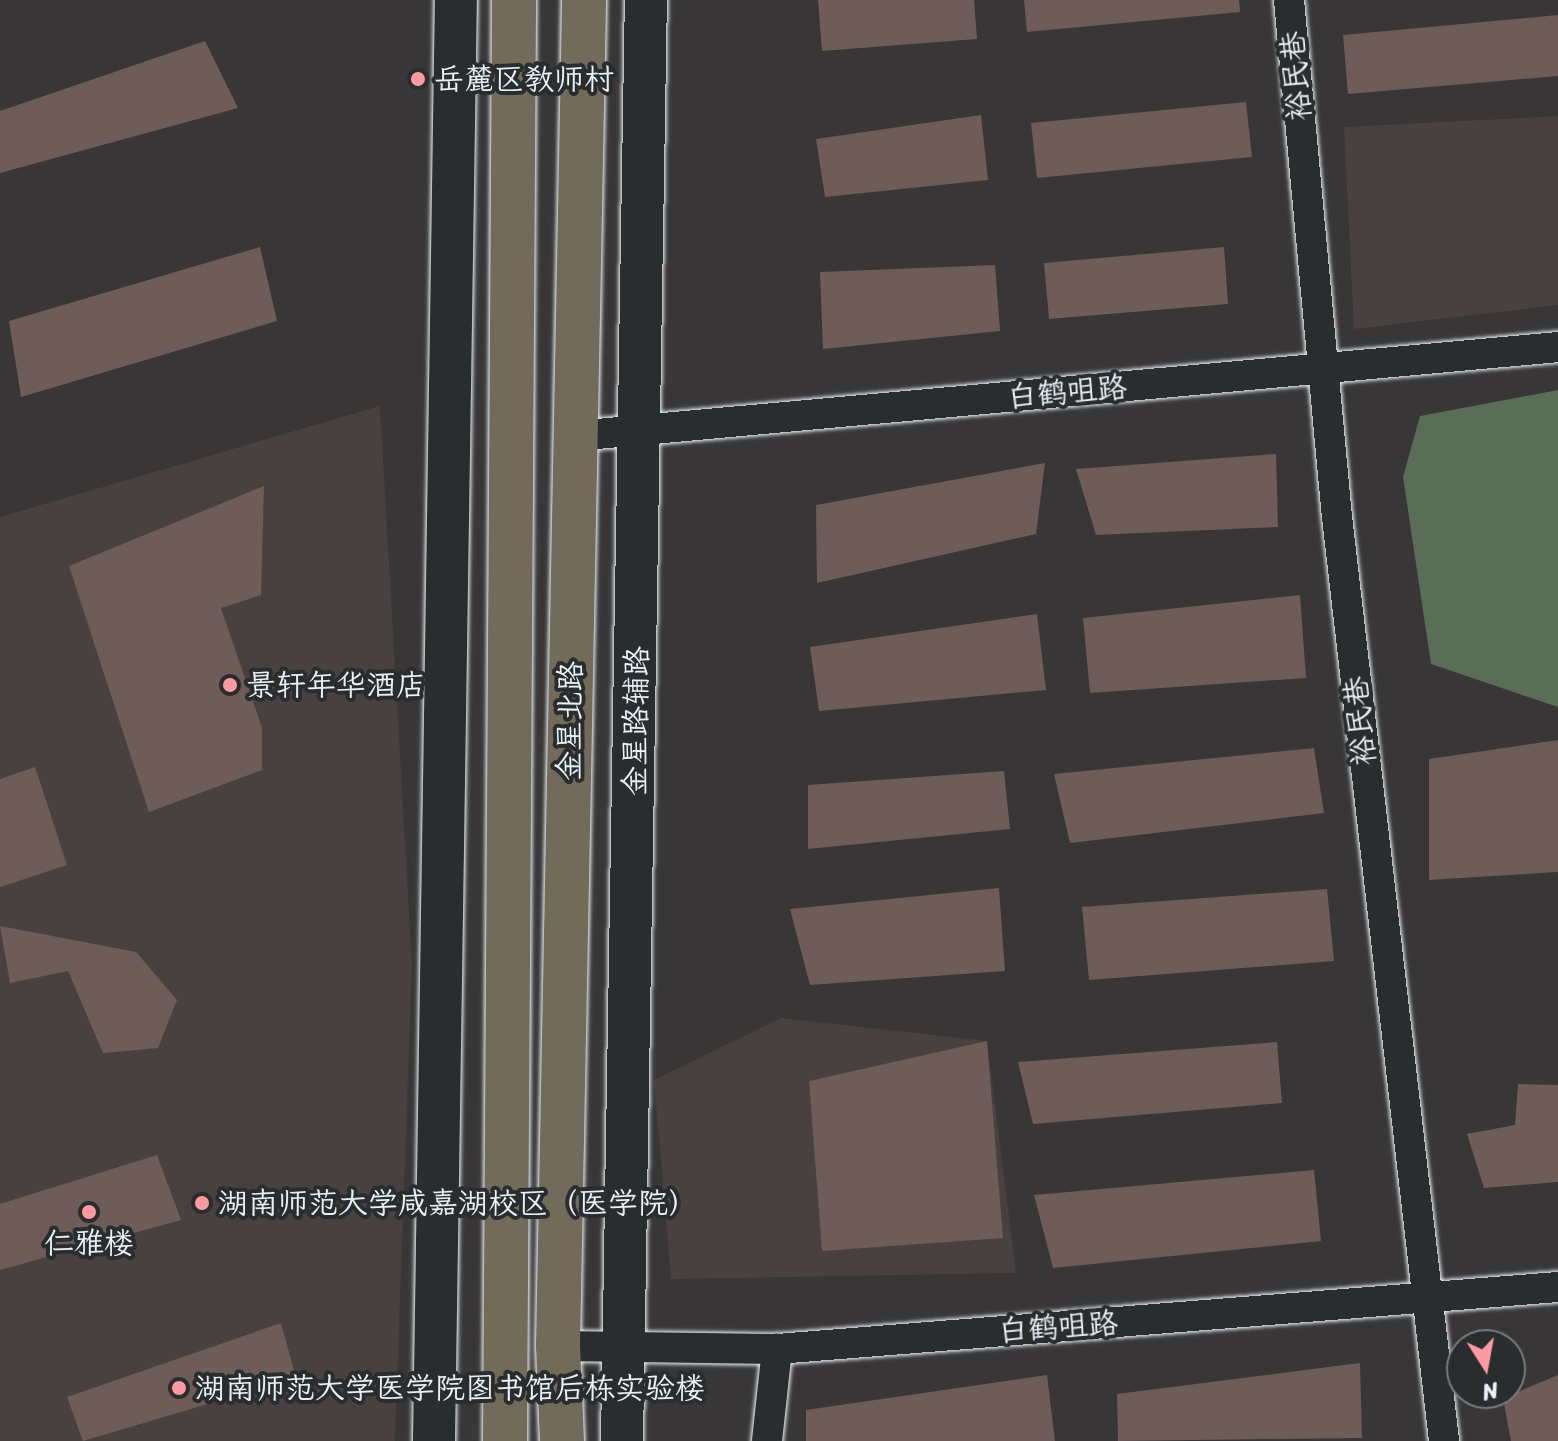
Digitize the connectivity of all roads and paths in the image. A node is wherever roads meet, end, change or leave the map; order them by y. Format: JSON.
{"nodes":[{"id":1,"x":456,"y":0,"type":"edge"},
{"id":2,"x":514,"y":0,"type":"edge"},
{"id":3,"x":584,"y":0,"type":"edge"},
{"id":4,"x":646,"y":0,"type":"edge"},
{"id":5,"x":1289,"y":0,"type":"edge"},
{"id":6,"x":1558,"y":347,"type":"edge"},
{"id":7,"x":1323,"y":368,"type":"junction"},
{"id":8,"x":642,"y":430,"type":"junction"},
{"id":9,"x":575,"y":436,"type":"junction"},
{"id":10,"x":1558,"y":1287,"type":"edge"},
{"id":11,"x":1424,"y":1299,"type":"junction"},
{"id":12,"x":558,"y":1346,"type":"junction"},
{"id":13,"x":622,"y":1347,"type":"junction"},
{"id":14,"x":777,"y":1349,"type":"junction"},
{"id":15,"x":434,"y":1441,"type":"edge"},
{"id":16,"x":505,"y":1441,"type":"edge"},
{"id":17,"x":562,"y":1441,"type":"edge"},
{"id":18,"x":622,"y":1441,"type":"edge"},
{"id":19,"x":767,"y":1441,"type":"edge"},
{"id":20,"x":1444,"y":1441,"type":"edge"}],
"edges":[{"from":1,"to":15,"type":"street"},
{"from":2,"to":16,"type":"main road","name":"金星北路"},
{"from":3,"to":9,"type":"main road","name":"金星北路"},
{"from":4,"to":8,"type":"street","name":"金星路辅路"},
{"from":5,"to":7,"type":"street","name":"裕民巷"},
{"from":6,"to":7,"type":"street","name":"白鹤咀路"},
{"from":7,"to":8,"type":"street","name":"白鹤咀路"},
{"from":7,"to":11,"type":"street","name":"裕民巷"},
{"from":8,"to":9,"type":"street","name":"白鹤咀路"},
{"from":8,"to":13,"type":"street","name":"金星路辅路"},
{"from":9,"to":12,"type":"main road","name":"金星北路"},
{"from":10,"to":11,"type":"street","name":"白鹤咀路"},
{"from":11,"to":14,"type":"street","name":"白鹤咀路"},
{"from":11,"to":20,"type":"street","name":"裕民巷"},
{"from":12,"to":13,"type":"street","name":"白鹤咀路"},
{"from":12,"to":17,"type":"main road","name":"金星北路"},
{"from":13,"to":14,"type":"street","name":"白鹤咀路"},
{"from":13,"to":18,"type":"street","name":"金星路辅路"},
{"from":14,"to":19,"type":"street"}]}
